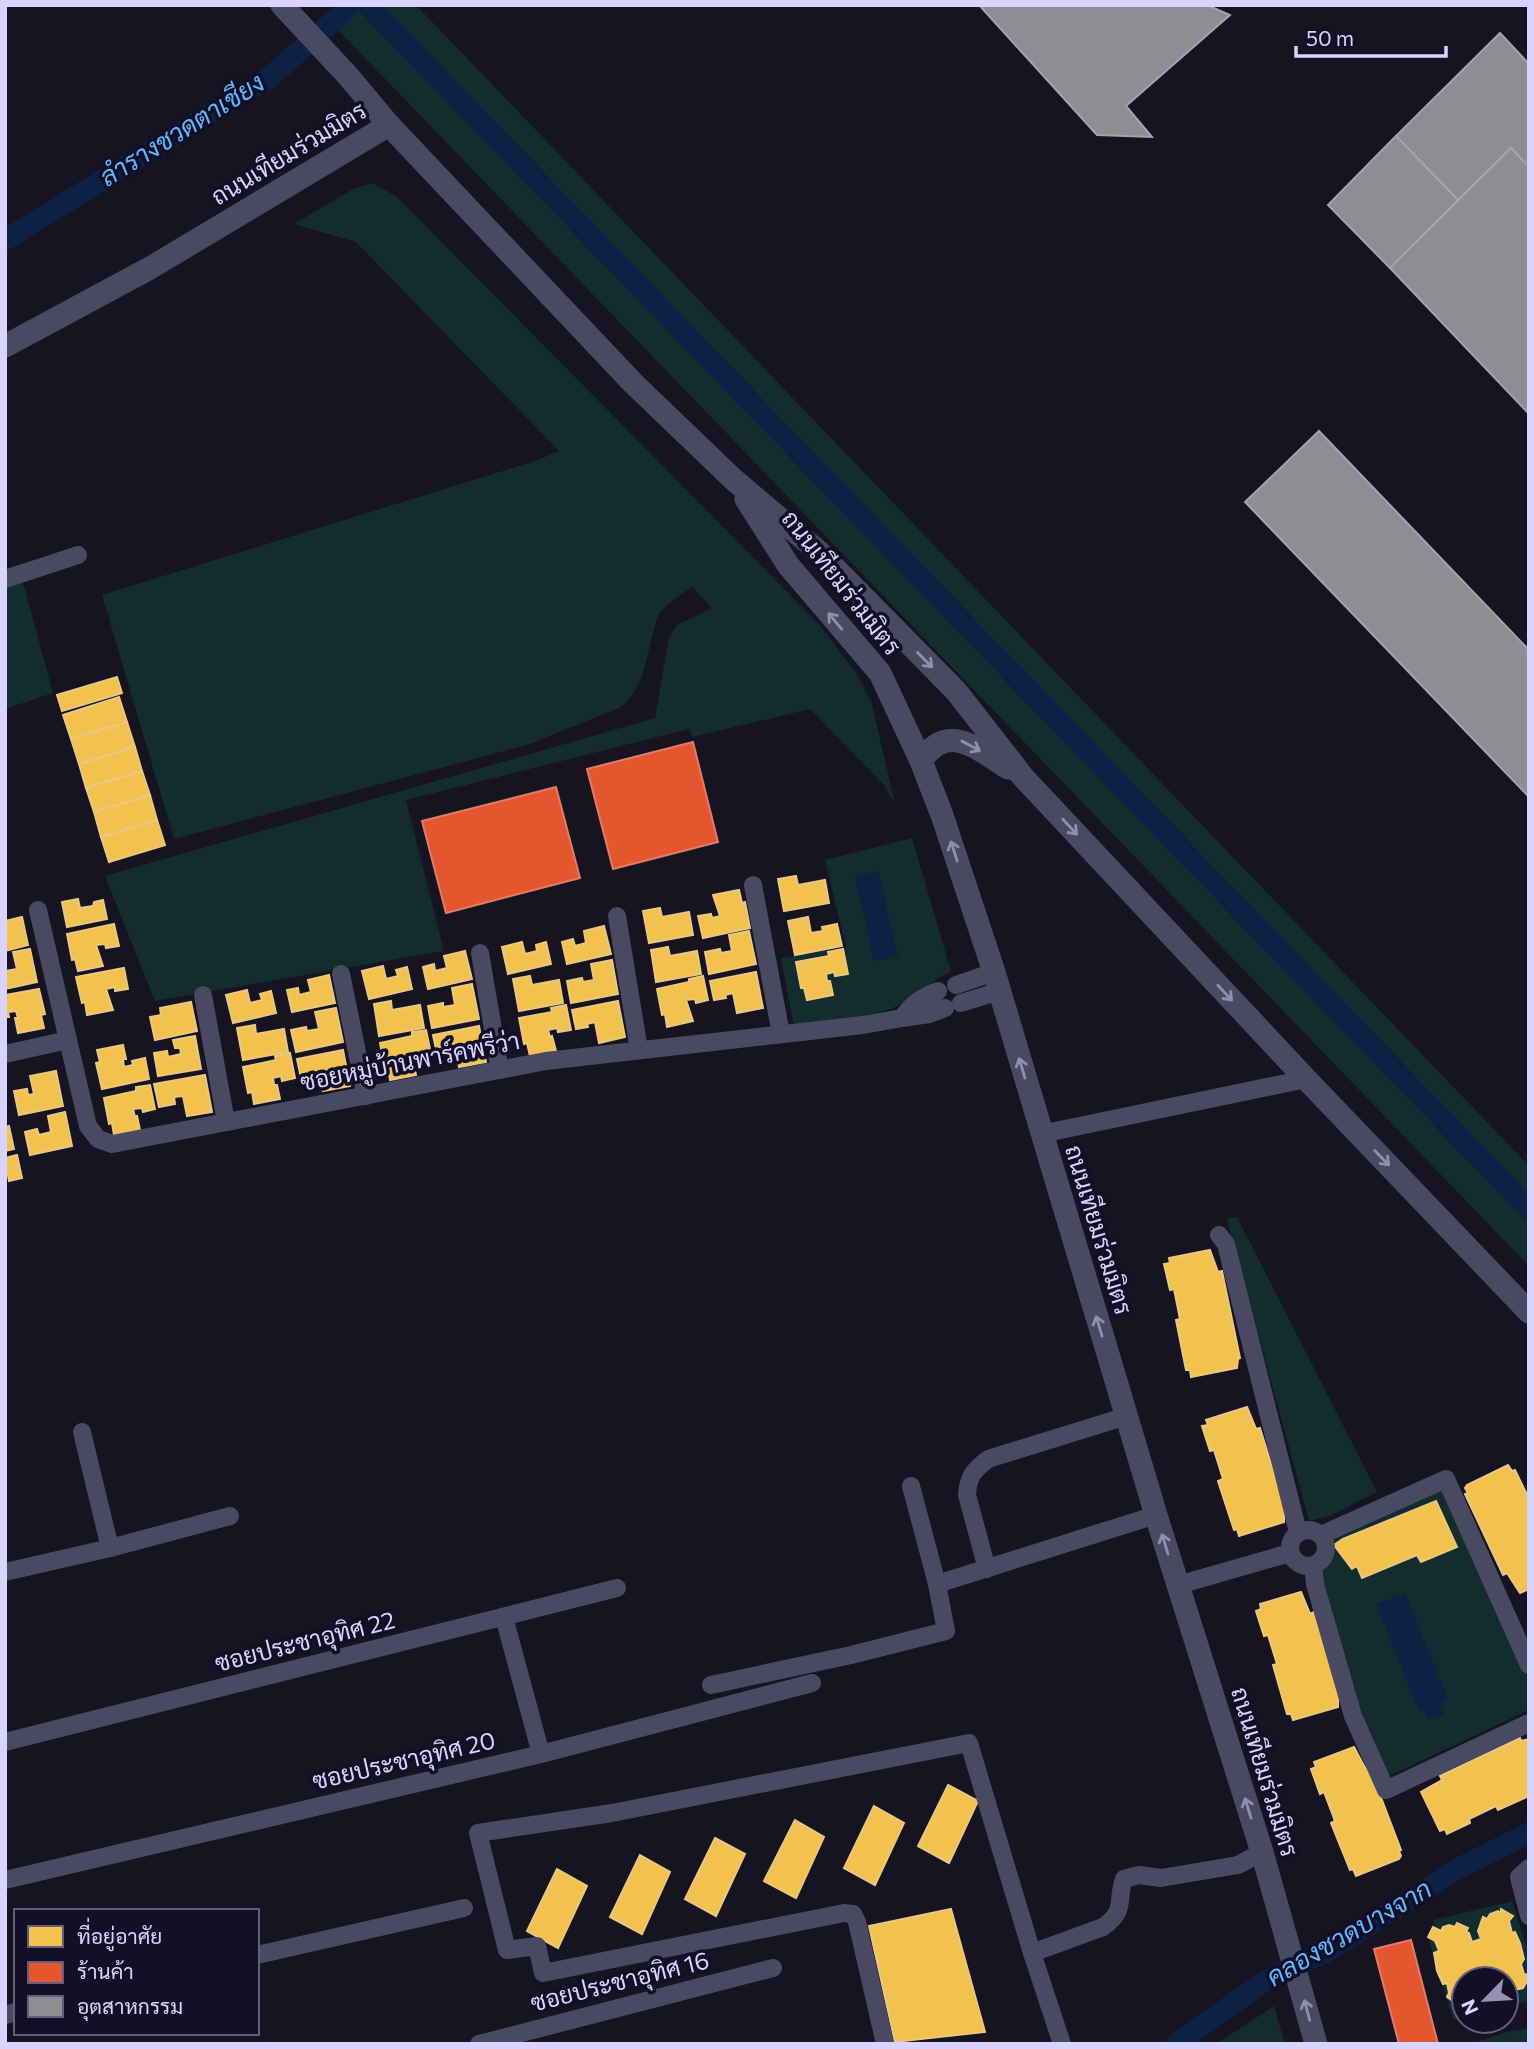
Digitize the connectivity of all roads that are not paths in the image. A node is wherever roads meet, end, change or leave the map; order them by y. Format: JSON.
{"nodes":[{"id":1,"x":282,"y":5,"type":"edge"},
{"id":2,"x":389,"y":125,"type":"junction"},
{"id":3,"x":5,"y":346,"type":"edge"},
{"id":4,"x":733,"y":479,"type":"junction"},
{"id":5,"x":78,"y":555,"type":"dead end"},
{"id":6,"x":5,"y":579,"type":"edge"},
{"id":7,"x":921,"y":761,"type":"junction"},
{"id":8,"x":1023,"y":778,"type":"junction"},
{"id":9,"x":753,"y":885,"type":"dead end"},
{"id":10,"x":38,"y":910,"type":"dead end"},
{"id":11,"x":617,"y":916,"type":"dead end"},
{"id":12,"x":480,"y":953,"type":"dead end"},
{"id":13,"x":341,"y":974,"type":"dead end"},
{"id":14,"x":997,"y":982,"type":"junction"},
{"id":15,"x":956,"y":985,"type":"dead end"},
{"id":16,"x":939,"y":991,"type":"dead end"},
{"id":17,"x":203,"y":995,"type":"dead end"},
{"id":18,"x":902,"y":1018,"type":"junction"},
{"id":19,"x":781,"y":1034,"type":"junction"},
{"id":20,"x":68,"y":1040,"type":"junction"},
{"id":21,"x":639,"y":1050,"type":"junction"},
{"id":22,"x":5,"y":1054,"type":"edge"},
{"id":23,"x":500,"y":1070,"type":"junction"},
{"id":24,"x":1306,"y":1079,"type":"junction"},
{"id":25,"x":366,"y":1096,"type":"junction"},
{"id":26,"x":226,"y":1122,"type":"junction"},
{"id":27,"x":1041,"y":1133,"type":"junction"},
{"id":28,"x":1219,"y":1235,"type":"dead end"},
{"id":29,"x":1529,"y":1312,"type":"edge"},
{"id":30,"x":1127,"y":1416,"type":"junction"},
{"id":31,"x":82,"y":1432,"type":"dead end"},
{"id":32,"x":911,"y":1486,"type":"dead end"},
{"id":33,"x":1156,"y":1515,"type":"junction"},
{"id":34,"x":230,"y":1516,"type":"dead end"},
{"id":35,"x":1298,"y":1532,"type":"junction"},
{"id":36,"x":1321,"y":1535,"type":"junction"},
{"id":37,"x":110,"y":1548,"type":"junction"},
{"id":38,"x":1290,"y":1553,"type":"junction"},
{"id":39,"x":1313,"y":1566,"type":"junction"},
{"id":40,"x":987,"y":1569,"type":"junction"},
{"id":41,"x":5,"y":1572,"type":"edge"},
{"id":42,"x":937,"y":1584,"type":"junction"},
{"id":43,"x":1178,"y":1586,"type":"junction"},
{"id":44,"x":617,"y":1588,"type":"dead end"},
{"id":45,"x":504,"y":1617,"type":"junction"},
{"id":46,"x":1529,"y":1665,"type":"edge"},
{"id":47,"x":812,"y":1683,"type":"dead end"},
{"id":48,"x":711,"y":1685,"type":"dead end"},
{"id":49,"x":1529,"y":1723,"type":"edge"},
{"id":50,"x":5,"y":1742,"type":"edge"},
{"id":51,"x":541,"y":1754,"type":"junction"},
{"id":52,"x":1262,"y":1852,"type":"junction"},
{"id":53,"x":1529,"y":1868,"type":"edge"},
{"id":54,"x":5,"y":1880,"type":"edge"},
{"id":55,"x":464,"y":1908,"type":"dead end"},
{"id":56,"x":1529,"y":1916,"type":"edge"},
{"id":57,"x":1032,"y":1953,"type":"junction"},
{"id":58,"x":259,"y":1955,"type":"edge"},
{"id":59,"x":773,"y":1968,"type":"dead end"},
{"id":60,"x":479,"y":2044,"type":"edge"},
{"id":61,"x":886,"y":2044,"type":"edge"},
{"id":62,"x":1062,"y":2044,"type":"edge"},
{"id":63,"x":1316,"y":2044,"type":"edge"}],
"edges":[{"from":1,"to":2,"type":"street"},
{"from":2,"to":3,"type":"street","name":"ถนนเทียมร่วมมิตร"},
{"from":2,"to":4,"type":"street","name":"ถนนเทียมร่วมมิตร"},
{"from":7,"to":4,"type":"street","name":"ถนนเทียมร่วมมิตร","one_way":true},
{"from":4,"to":8,"type":"street","name":"ถนนเทียมร่วมมิตร","one_way":true},
{"from":5,"to":6,"type":"street"},
{"from":7,"to":8,"type":"street","one_way":true},
{"from":14,"to":7,"type":"street","name":"ถนนเทียมร่วมมิตร","one_way":true},
{"from":8,"to":24,"type":"street","name":"ถนนเทียมร่วมมิตร","one_way":true},
{"from":9,"to":19,"type":"street"},
{"from":10,"to":20,"type":"street","name":"ซอยหมู่บ้านพาร์คพรีว่า"},
{"from":11,"to":21,"type":"street"},
{"from":12,"to":23,"type":"street"},
{"from":13,"to":25,"type":"street"},
{"from":14,"to":15,"type":"street"},
{"from":14,"to":18,"type":"street","name":"ซอยหมู่บ้านพาร์คพรีว่า"},
{"from":27,"to":14,"type":"street","name":"ถนนเทียมร่วมมิตร","one_way":true},
{"from":16,"to":18,"type":"street"},
{"from":17,"to":26,"type":"street"},
{"from":18,"to":19,"type":"street","name":"ซอยหมู่บ้านพาร์คพรีว่า"},
{"from":19,"to":21,"type":"street","name":"ซอยหมู่บ้านพาร์คพรีว่า"},
{"from":20,"to":22,"type":"street"},
{"from":20,"to":26,"type":"street","name":"ซอยหมู่บ้านพาร์คพรีว่า"},
{"from":21,"to":23,"type":"street","name":"ซอยหมู่บ้านพาร์คพรีว่า"},
{"from":23,"to":25,"type":"street","name":"ซอยหมู่บ้านพาร์คพรีว่า"},
{"from":24,"to":27,"type":"street"},
{"from":24,"to":29,"type":"street","name":"ถนนเทียมร่วมมิตร","one_way":true},
{"from":25,"to":26,"type":"street","name":"ซอยหมู่บ้านพาร์คพรีว่า"},
{"from":30,"to":27,"type":"street","name":"ถนนเทียมร่วมมิตร","one_way":true},
{"from":28,"to":35,"type":"street"},
{"from":30,"to":33,"type":"street","name":"ถนนเทียมร่วมมิตร"},
{"from":30,"to":40,"type":"street"},
{"from":31,"to":37,"type":"street"},
{"from":32,"to":42,"type":"street"},
{"from":33,"to":40,"type":"street"},
{"from":43,"to":33,"type":"street","name":"ถนนเทียมร่วมมิตร","one_way":true},
{"from":34,"to":37,"type":"street"},
{"from":35,"to":36,"type":"street"},
{"from":35,"to":38,"type":"street"},
{"from":36,"to":39,"type":"street"},
{"from":36,"to":46,"type":"street"},
{"from":37,"to":41,"type":"street"},
{"from":38,"to":39,"type":"street"},
{"from":38,"to":43,"type":"street"},
{"from":39,"to":49,"type":"street"},
{"from":40,"to":42,"type":"street"},
{"from":42,"to":48,"type":"street"},
{"from":52,"to":43,"type":"street","name":"ถนนเทียมร่วมมิตร","one_way":true},
{"from":44,"to":45,"type":"street","name":"ซอยประชาอุทิศ 22"},
{"from":45,"to":50,"type":"street","name":"ซอยประชาอุทิศ 22"},
{"from":45,"to":51,"type":"street"},
{"from":47,"to":51,"type":"street","name":"ซอยประชาอุทิศ 20"},
{"from":51,"to":54,"type":"street","name":"ซอยประชาอุทิศ 20"},
{"from":52,"to":57,"type":"street"},
{"from":63,"to":52,"type":"street","name":"ถนนเทียมร่วมมิตร","one_way":true},
{"from":53,"to":56,"type":"street"},
{"from":55,"to":58,"type":"street"},
{"from":57,"to":61,"type":"street"},
{"from":57,"to":62,"type":"street"},
{"from":59,"to":60,"type":"street","name":"ซอยประชาอุทิศ 16"}]}
